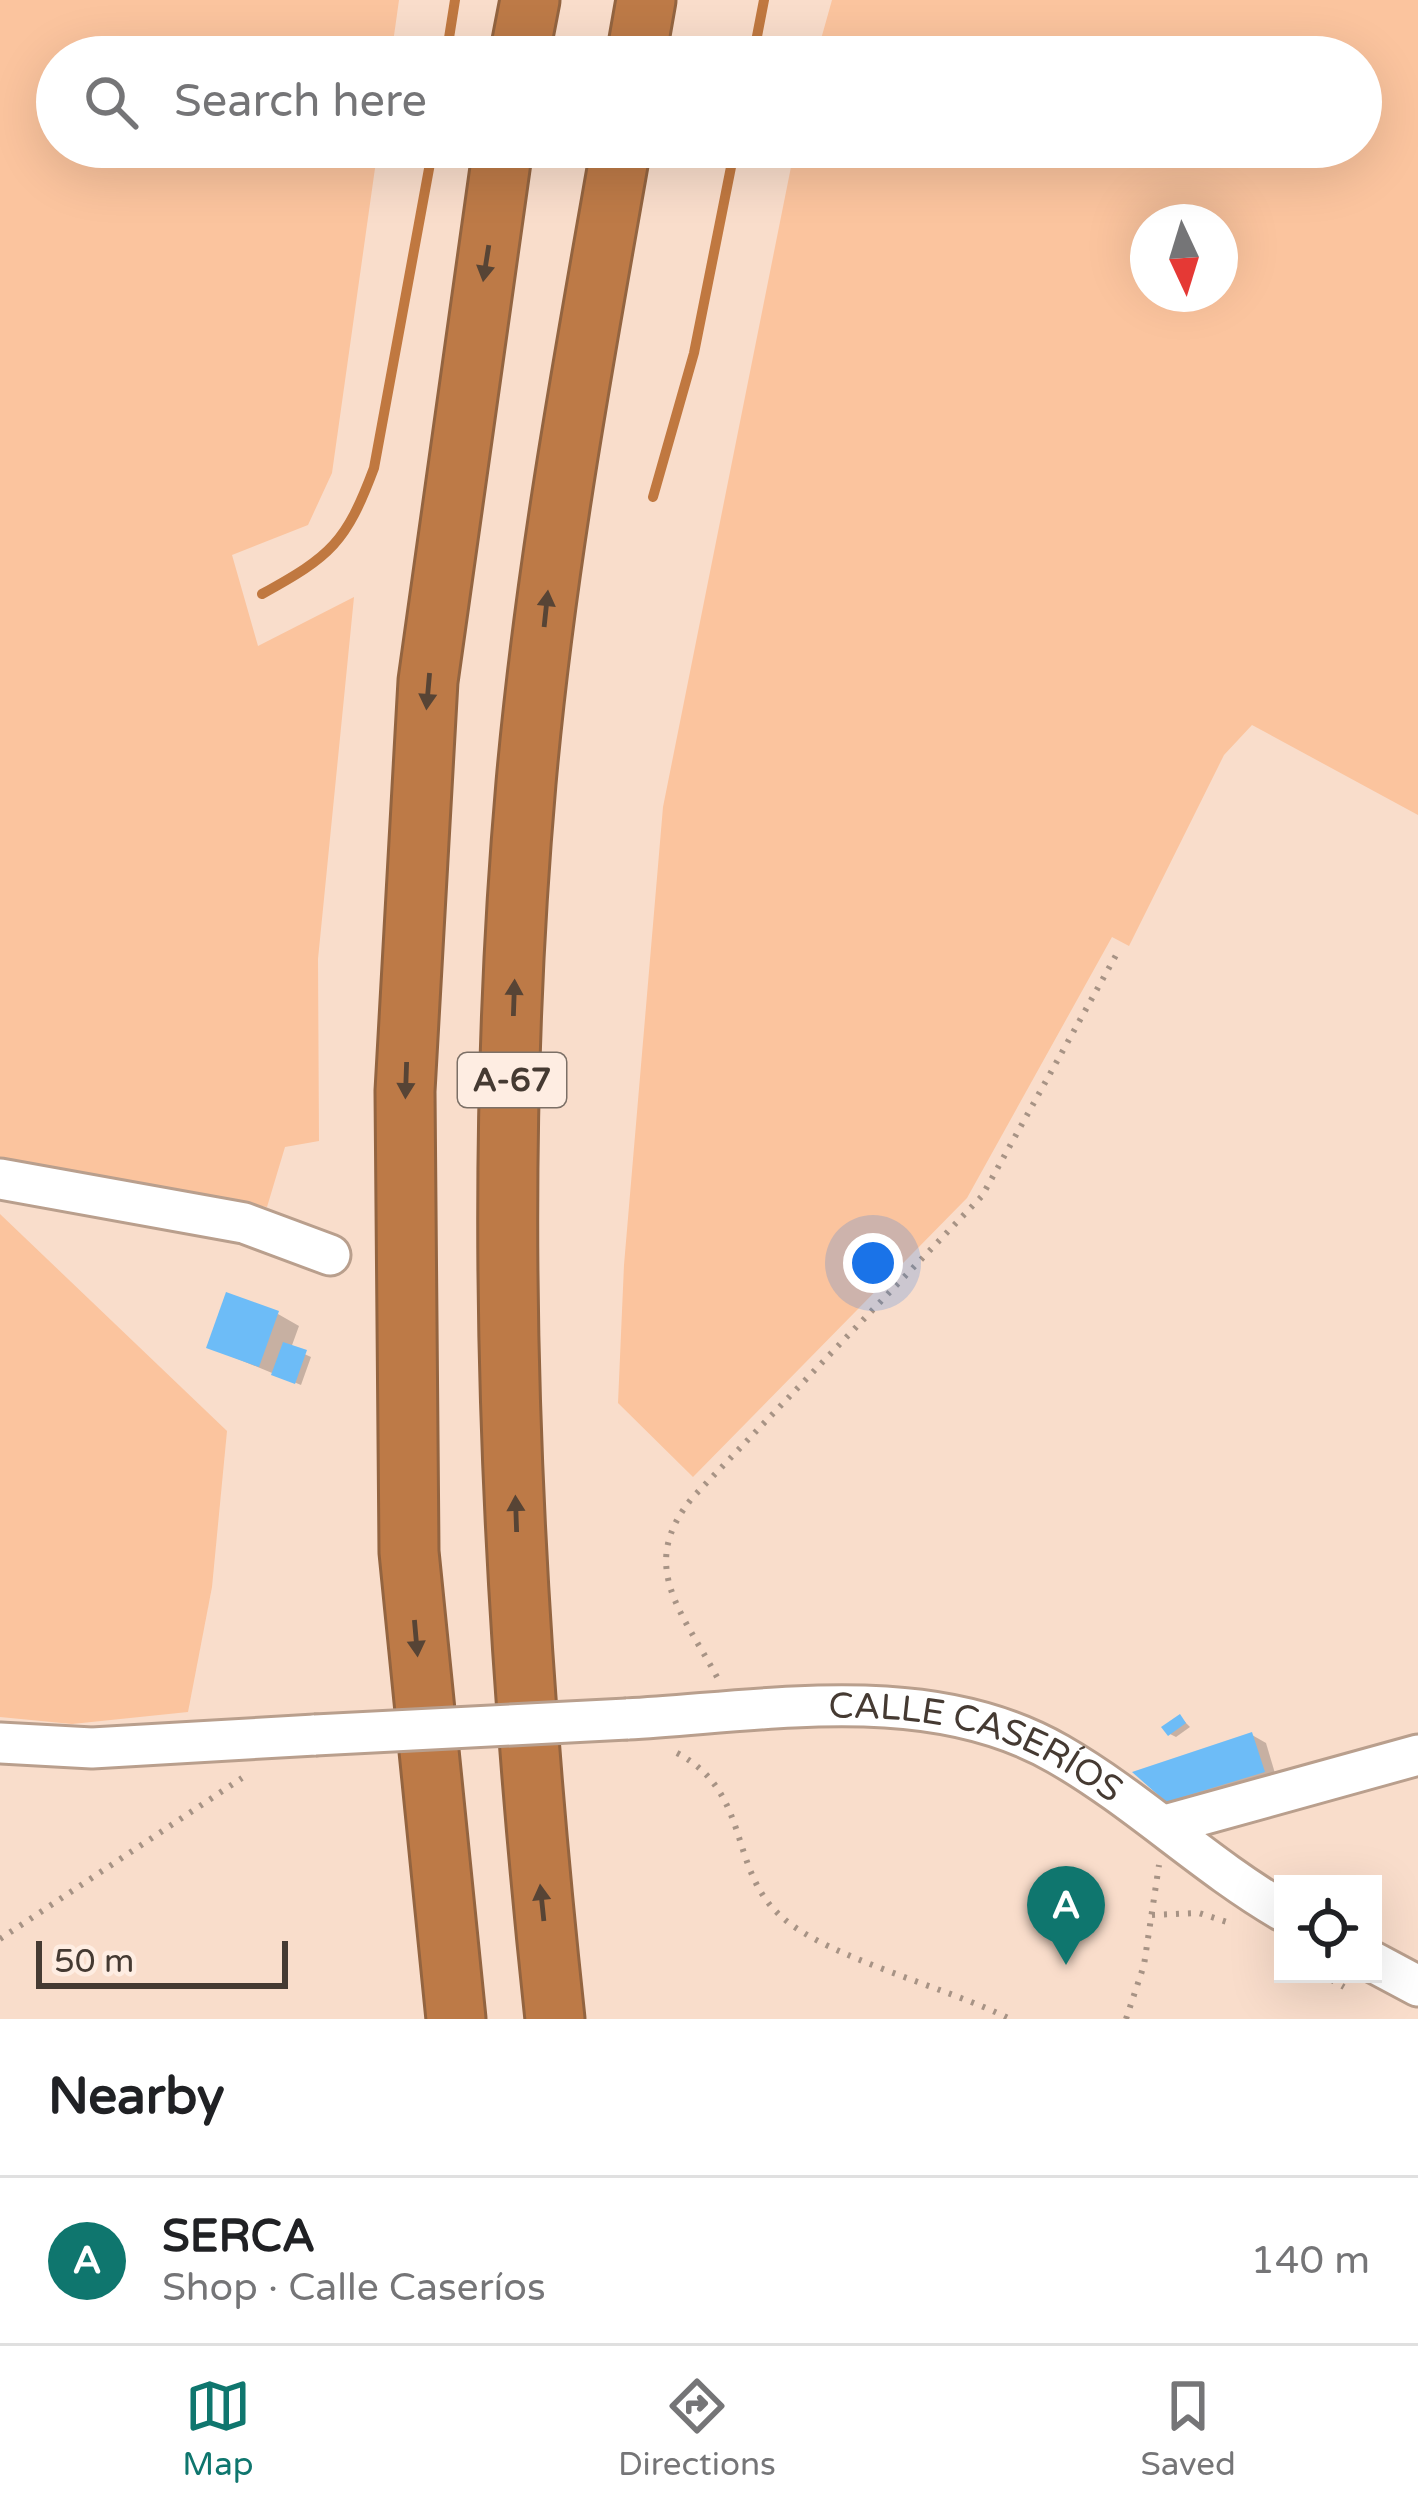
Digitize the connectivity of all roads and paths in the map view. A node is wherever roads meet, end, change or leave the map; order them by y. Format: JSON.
{"nodes":[{"id":1,"x":530,"y":0,"type":"edge"},
{"id":2,"x":646,"y":0,"type":"edge"},
{"id":3,"x":523,"y":36,"type":"edge"},
{"id":4,"x":640,"y":36,"type":"edge"},
{"id":5,"x":500,"y":168,"type":"edge"},
{"id":6,"x":617,"y":168,"type":"edge"},
{"id":7,"x":1120,"y":948,"type":"dead end"},
{"id":8,"x":0,"y":1179,"type":"edge"},
{"id":9,"x":330,"y":1255,"type":"dead end"},
{"id":10,"x":732,"y":1713,"type":"junction"},
{"id":11,"x":0,"y":1743,"type":"edge"},
{"id":12,"x":674,"y":1752,"type":"dead end"},
{"id":13,"x":1418,"y":1755,"type":"edge"},
{"id":14,"x":247,"y":1775,"type":"dead end"},
{"id":15,"x":1165,"y":1825,"type":"junction"},
{"id":16,"x":1274,"y":1906,"type":"edge"},
{"id":17,"x":1152,"y":1916,"type":"junction"},
{"id":18,"x":1237,"y":1926,"type":"dead end"},
{"id":19,"x":0,"y":1939,"type":"edge"},
{"id":20,"x":1382,"y":1967,"type":"edge"},
{"id":21,"x":1418,"y":1986,"type":"edge"},
{"id":22,"x":456,"y":2019,"type":"edge"},
{"id":23,"x":555,"y":2019,"type":"edge"},
{"id":24,"x":1010,"y":2019,"type":"edge"},
{"id":25,"x":1126,"y":2019,"type":"edge"}],
"edges":[{"from":1,"to":3,"type":"highway"},
{"from":2,"to":4,"type":"highway"},
{"from":5,"to":22,"type":"highway","number":"A-67","one_way":true},
{"from":23,"to":6,"type":"highway","number":"A-67","one_way":true},
{"from":7,"to":10,"type":"path"},
{"from":8,"to":9,"type":"street"},
{"from":10,"to":11,"type":"street","name":"CALLE CASERÍOS","bridge":true},
{"from":10,"to":15,"type":"street","name":"CALLE CASERÍOS"},
{"from":12,"to":24,"type":"path"},
{"from":13,"to":15,"type":"street"},
{"from":14,"to":19,"type":"path"},
{"from":15,"to":16,"type":"street","name":"CALLE CASERÍOS"},
{"from":15,"to":17,"type":"path"},
{"from":17,"to":18,"type":"path"},
{"from":17,"to":25,"type":"path"},
{"from":20,"to":21,"type":"street"}]}
